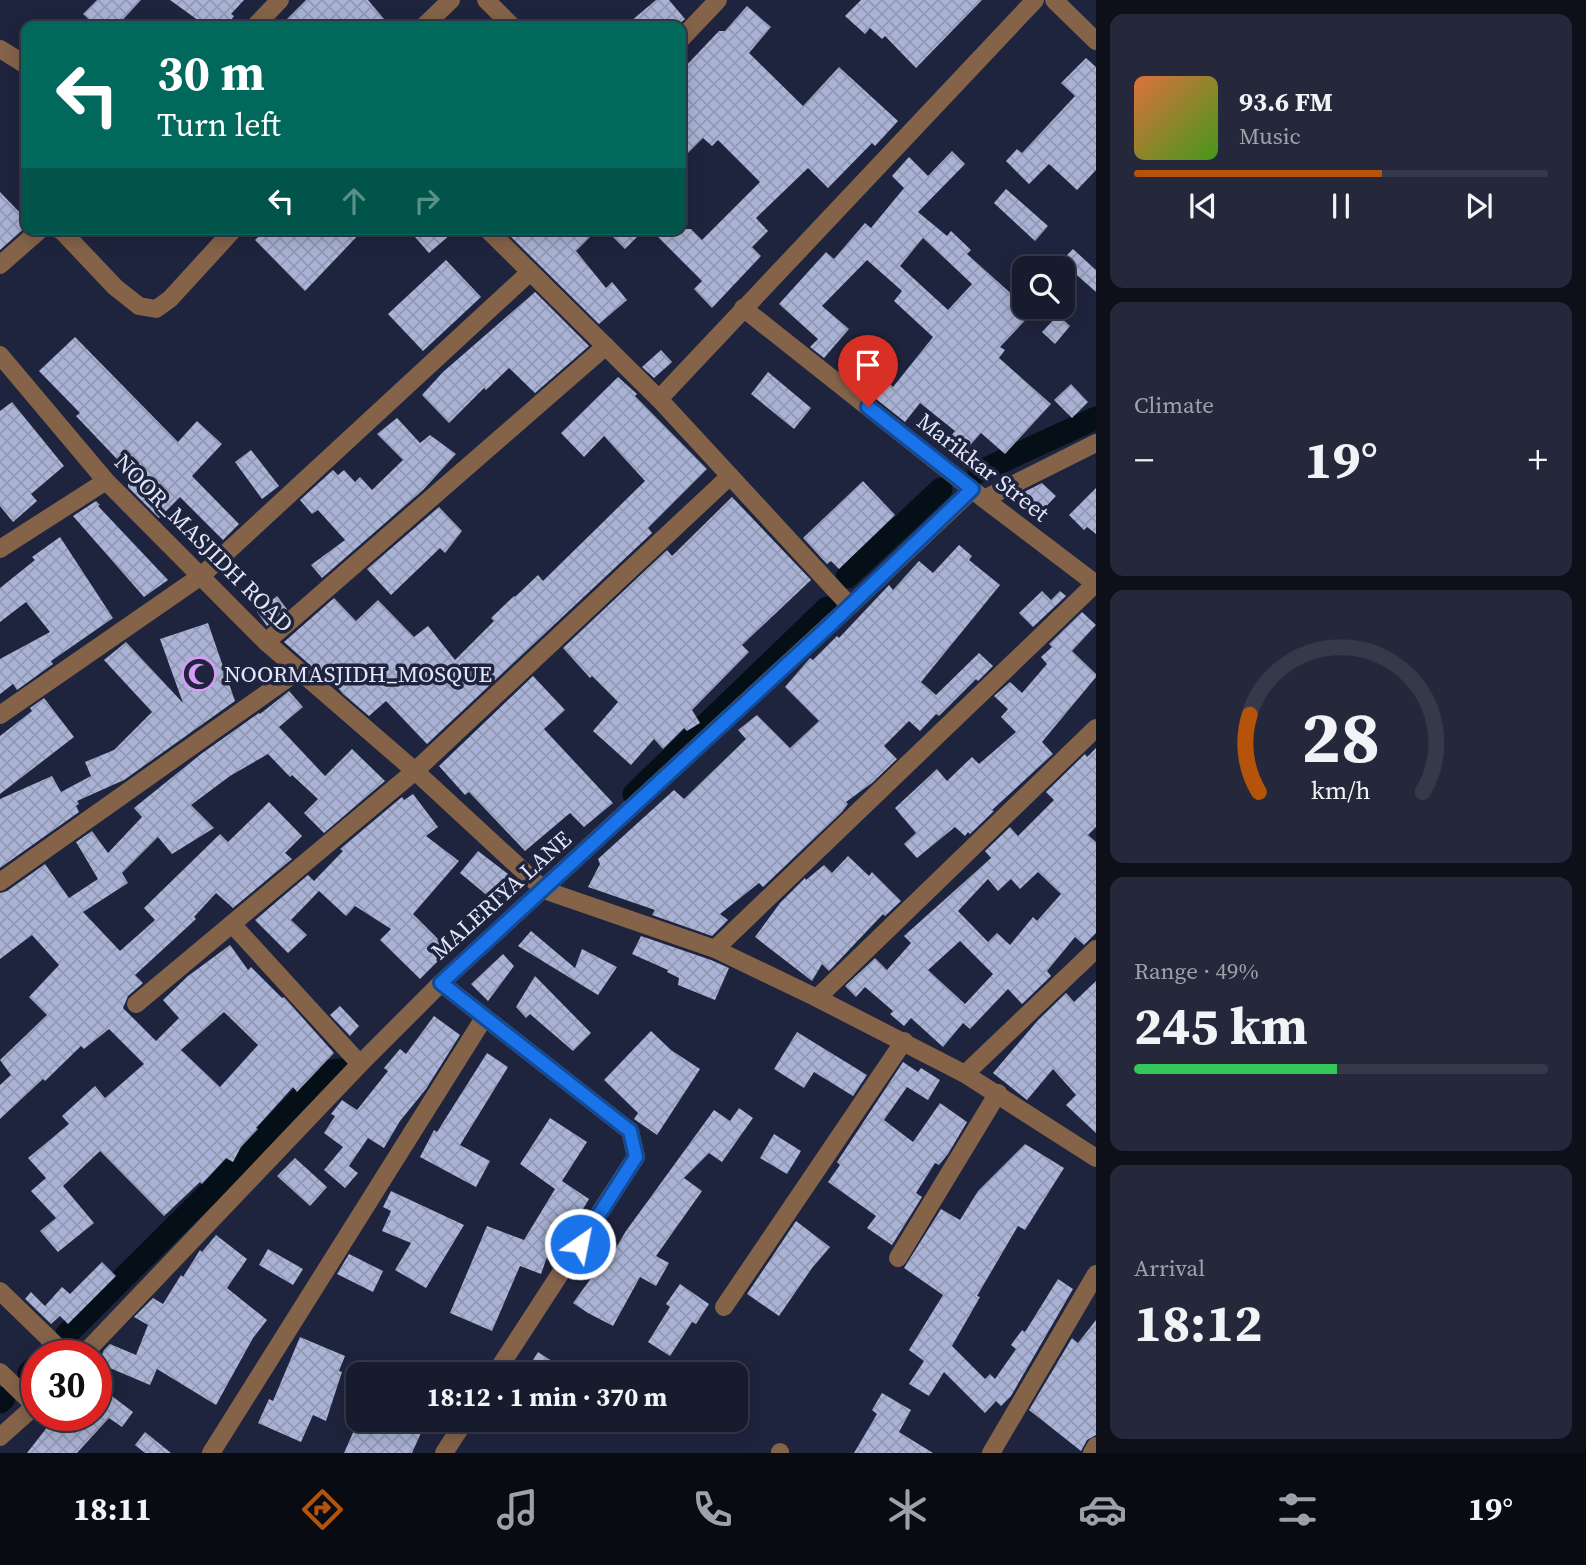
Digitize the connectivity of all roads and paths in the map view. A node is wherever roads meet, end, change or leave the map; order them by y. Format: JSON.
{"nodes":[{"id":1,"x":280,"y":0,"type":"edge"},
{"id":2,"x":451,"y":0,"type":"edge"},
{"id":3,"x":486,"y":0,"type":"edge"},
{"id":4,"x":718,"y":0,"type":"edge"},
{"id":5,"x":1035,"y":0,"type":"edge"},
{"id":6,"x":1054,"y":0,"type":"edge"},
{"id":7,"x":260,"y":21,"type":"edge"},
{"id":8,"x":430,"y":21,"type":"edge"},
{"id":9,"x":507,"y":21,"type":"edge"},
{"id":10,"x":686,"y":34,"type":"edge"},
{"id":11,"x":1096,"y":41,"type":"edge"},
{"id":12,"x":0,"y":48,"type":"edge"},
{"id":13,"x":21,"y":62,"type":"edge"},
{"id":14,"x":34,"y":235,"type":"edge"},
{"id":15,"x":66,"y":235,"type":"edge"},
{"id":16,"x":229,"y":235,"type":"edge"},
{"id":17,"x":495,"y":235,"type":"edge"},
{"id":18,"x":0,"y":265,"type":"edge"},
{"id":19,"x":528,"y":272,"type":"junction"},
{"id":20,"x":743,"y":308,"type":"junction"},
{"id":21,"x":606,"y":346,"type":"junction"},
{"id":22,"x":0,"y":355,"type":"edge"},
{"id":23,"x":659,"y":399,"type":"junction"},
{"id":24,"x":1096,"y":443,"type":"edge"},
{"id":25,"x":730,"y":476,"type":"junction"},
{"id":26,"x":106,"y":481,"type":"junction"},
{"id":27,"x":978,"y":494,"type":"junction"},
{"id":28,"x":0,"y":549,"type":"edge"},
{"id":29,"x":201,"y":576,"type":"junction"},
{"id":30,"x":1096,"y":584,"type":"edge"},
{"id":31,"x":850,"y":606,"type":"junction"},
{"id":32,"x":266,"y":642,"type":"junction"},
{"id":33,"x":298,"y":671,"type":"junction"},
{"id":34,"x":0,"y":715,"type":"edge"},
{"id":35,"x":1096,"y":728,"type":"edge"},
{"id":36,"x":415,"y":771,"type":"junction"},
{"id":37,"x":0,"y":882,"type":"edge"},
{"id":38,"x":544,"y":890,"type":"junction"},
{"id":39,"x":232,"y":924,"type":"junction"},
{"id":40,"x":715,"y":950,"type":"junction"},
{"id":41,"x":1095,"y":952,"type":"edge"},
{"id":42,"x":441,"y":983,"type":"junction"},
{"id":43,"x":817,"y":998,"type":"junction"},
{"id":44,"x":136,"y":1004,"type":"dead end"},
{"id":45,"x":484,"y":1018,"type":"junction"},
{"id":46,"x":904,"y":1041,"type":"junction"},
{"id":47,"x":360,"y":1064,"type":"junction"},
{"id":48,"x":965,"y":1074,"type":"junction"},
{"id":49,"x":998,"y":1093,"type":"junction"},
{"id":50,"x":1096,"y":1158,"type":"edge"},
{"id":51,"x":898,"y":1258,"type":"dead end"},
{"id":52,"x":1096,"y":1274,"type":"edge"},
{"id":53,"x":0,"y":1291,"type":"edge"},
{"id":54,"x":724,"y":1307,"type":"dead end"},
{"id":55,"x":51,"y":1340,"type":"edge"},
{"id":56,"x":97,"y":1340,"type":"edge"},
{"id":57,"x":503,"y":1362,"type":"edge"},
{"id":58,"x":0,"y":1372,"type":"edge"},
{"id":59,"x":21,"y":1391,"type":"edge"},
{"id":60,"x":21,"y":1418,"type":"edge"},
{"id":61,"x":458,"y":1432,"type":"edge"},
{"id":62,"x":0,"y":1437,"type":"edge"},
{"id":63,"x":1096,"y":1446,"type":"edge"},
{"id":64,"x":211,"y":1453,"type":"edge"},
{"id":65,"x":444,"y":1453,"type":"edge"},
{"id":66,"x":991,"y":1453,"type":"edge"},
{"id":67,"x":1092,"y":1453,"type":"edge"}],
"edges":[{"from":1,"to":7,"type":"street"},
{"from":2,"to":8,"type":"street"},
{"from":3,"to":9,"type":"street"},
{"from":4,"to":10,"type":"street"},
{"from":5,"to":20,"type":"street"},
{"from":6,"to":11,"type":"street"},
{"from":12,"to":13,"type":"street"},
{"from":14,"to":18,"type":"street"},
{"from":15,"to":16,"type":"street"},
{"from":17,"to":19,"type":"street"},
{"from":19,"to":21,"type":"street"},
{"from":19,"to":29,"type":"street"},
{"from":20,"to":23,"type":"street"},
{"from":20,"to":27,"type":"street","name":"Marikkar Street"},
{"from":21,"to":23,"type":"street"},
{"from":21,"to":32,"type":"street"},
{"from":22,"to":26,"type":"street","name":"NOOR_MASJIDH ROAD"},
{"from":23,"to":25,"type":"street"},
{"from":24,"to":27,"type":"street","name":"MALERIYA LANE"},
{"from":25,"to":31,"type":"street"},
{"from":25,"to":36,"type":"street"},
{"from":26,"to":28,"type":"street"},
{"from":26,"to":29,"type":"street","name":"NOOR_MASJIDH ROAD"},
{"from":27,"to":30,"type":"street","name":"Marikkar Street"},
{"from":27,"to":31,"type":"street","name":"MALERIYA LANE"},
{"from":29,"to":32,"type":"street","name":"NOOR_MASJIDH ROAD"},
{"from":29,"to":34,"type":"street"},
{"from":30,"to":40,"type":"street"},
{"from":31,"to":38,"type":"street","name":"MALERIYA LANE"},
{"from":32,"to":33,"type":"street","name":"NOOR_MASJIDH ROAD"},
{"from":33,"to":36,"type":"street","name":"NOOR_MASJIDH ROAD"},
{"from":33,"to":37,"type":"street"},
{"from":35,"to":43,"type":"street"},
{"from":36,"to":38,"type":"street","name":"NOOR_MASJIDH ROAD"},
{"from":36,"to":39,"type":"street"},
{"from":38,"to":40,"type":"street"},
{"from":38,"to":42,"type":"street","name":"MALERIYA LANE"},
{"from":39,"to":44,"type":"street"},
{"from":39,"to":47,"type":"street"},
{"from":40,"to":43,"type":"street"},
{"from":41,"to":48,"type":"street"},
{"from":42,"to":45,"type":"street"},
{"from":42,"to":47,"type":"street","name":"MALERIYA LANE"},
{"from":43,"to":46,"type":"street"},
{"from":45,"to":57,"type":"street"},
{"from":45,"to":64,"type":"street"},
{"from":46,"to":48,"type":"street"},
{"from":46,"to":54,"type":"street"},
{"from":47,"to":56,"type":"street","name":"MALERIYA LANE"},
{"from":48,"to":49,"type":"street"},
{"from":49,"to":50,"type":"street"},
{"from":49,"to":51,"type":"street"},
{"from":52,"to":66,"type":"street"},
{"from":53,"to":55,"type":"street"},
{"from":58,"to":59,"type":"street"},
{"from":60,"to":62,"type":"street"},
{"from":61,"to":65,"type":"street"},
{"from":63,"to":67,"type":"street"}]}
